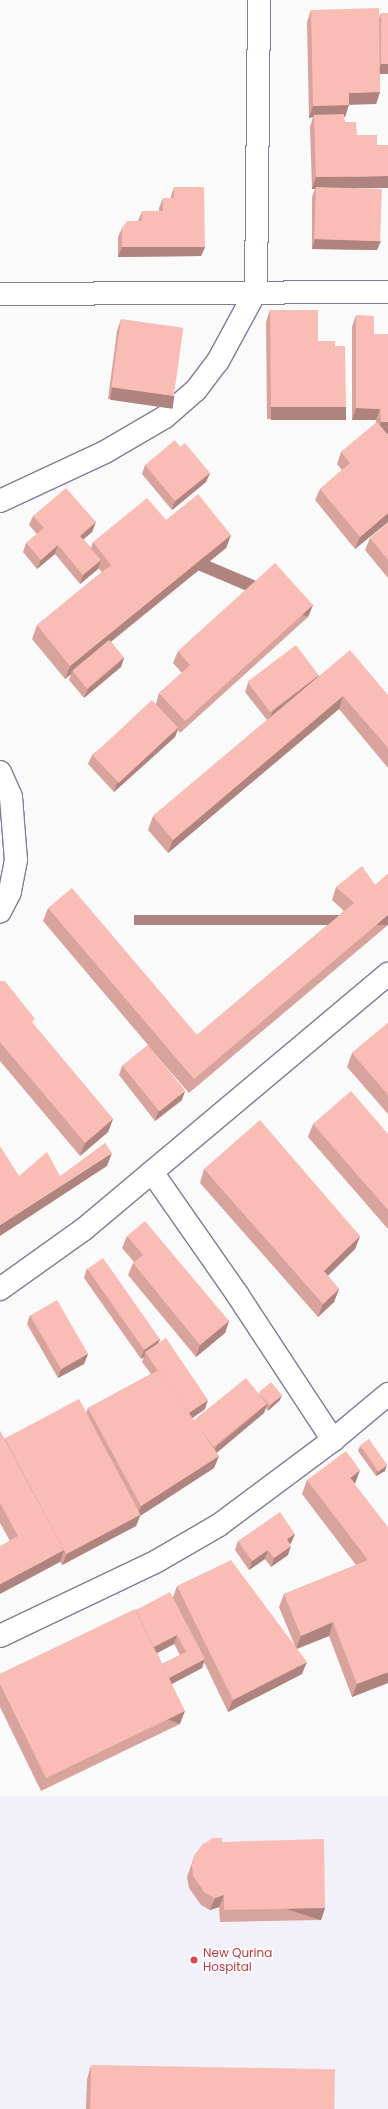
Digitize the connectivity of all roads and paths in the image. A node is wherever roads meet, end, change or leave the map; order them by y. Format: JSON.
{"nodes":[{"id":1,"x":259,"y":0,"type":"edge"},
{"id":2,"x":256,"y":292,"type":"junction"},
{"id":3,"x":388,"y":292,"type":"edge"},
{"id":4,"x":0,"y":294,"type":"edge"},
{"id":5,"x":0,"y":501,"type":"edge"},
{"id":6,"x":0,"y":772,"type":"edge"},
{"id":7,"x":0,"y":912,"type":"edge"},
{"id":8,"x":388,"y":974,"type":"edge"},
{"id":9,"x":152,"y":1172,"type":"junction"},
{"id":10,"x":0,"y":1289,"type":"edge"},
{"id":11,"x":388,"y":1394,"type":"edge"},
{"id":12,"x":333,"y":1440,"type":"junction"},
{"id":13,"x":0,"y":1636,"type":"edge"}],
"edges":[{"from":1,"to":2,"type":"street"},
{"from":2,"to":3,"type":"street"},
{"from":2,"to":4,"type":"street"},
{"from":2,"to":5,"type":"street"},
{"from":6,"to":7,"type":"street"},
{"from":8,"to":9,"type":"street"},
{"from":9,"to":10,"type":"street"},
{"from":9,"to":12,"type":"street"},
{"from":11,"to":12,"type":"street"},
{"from":12,"to":13,"type":"street"}]}
